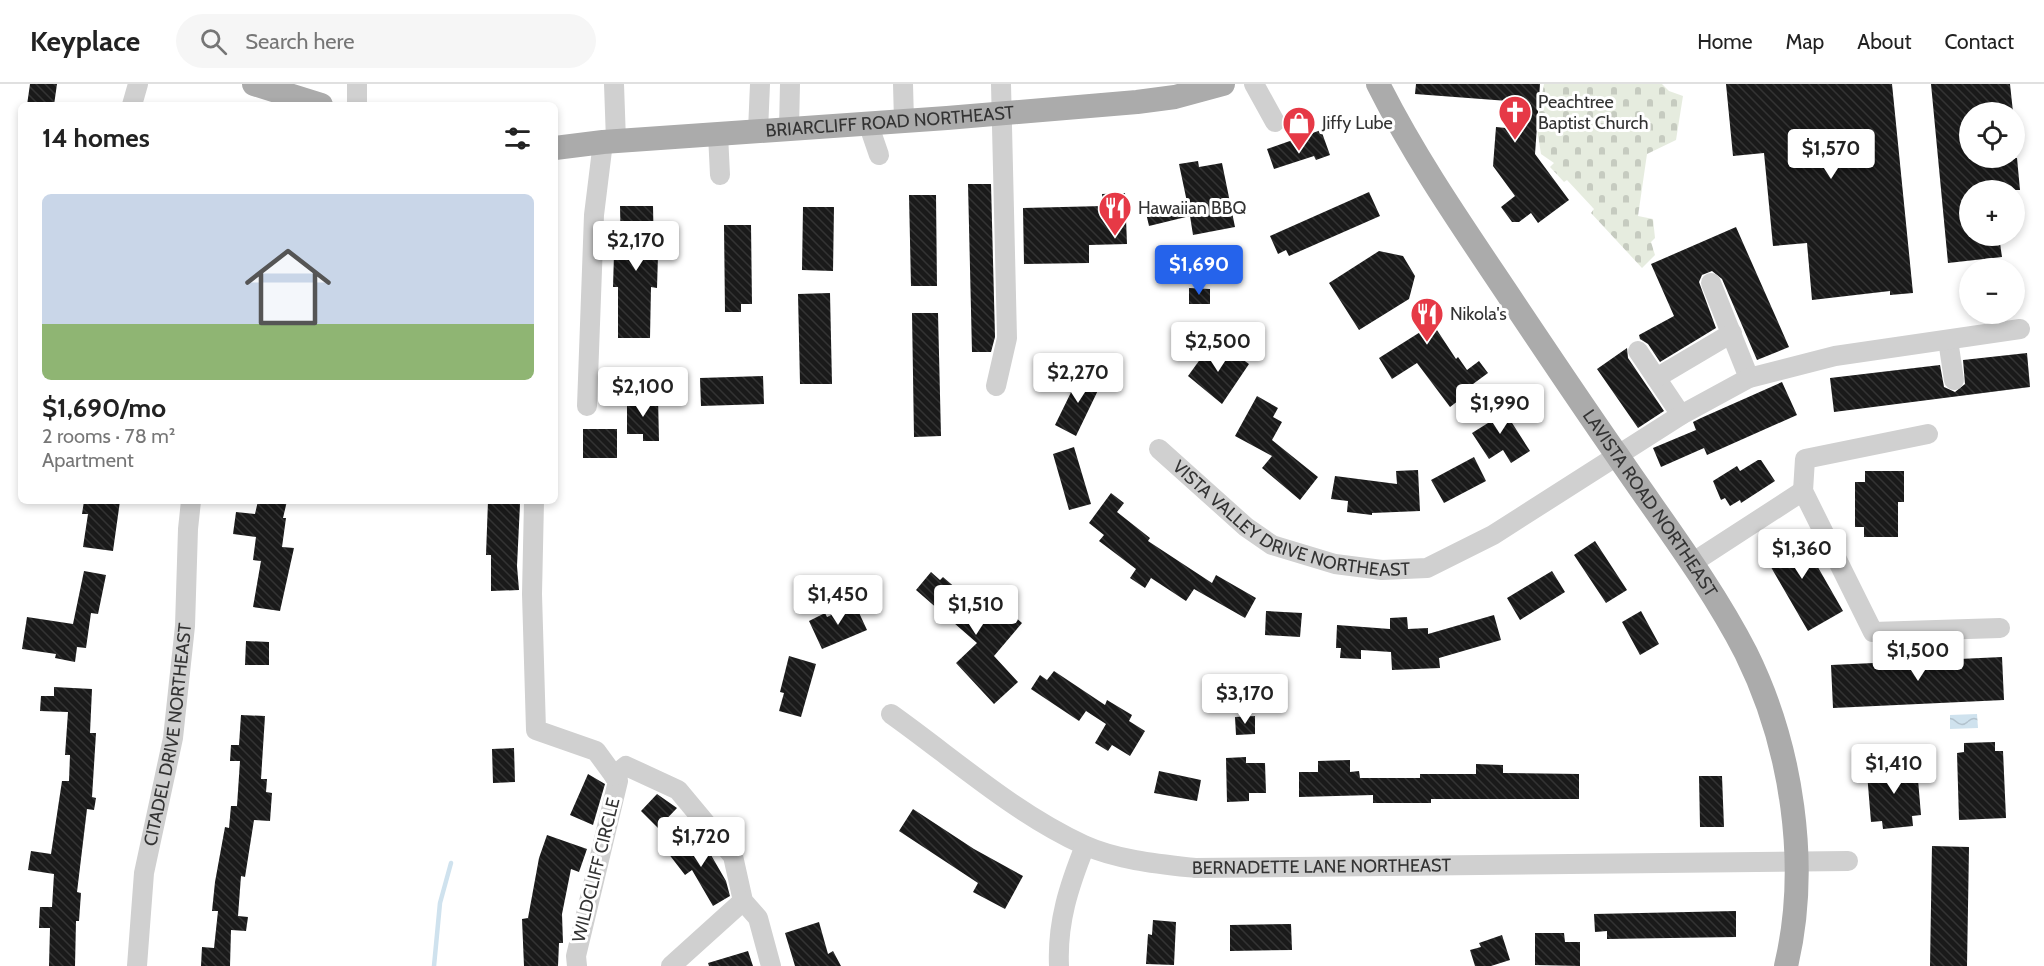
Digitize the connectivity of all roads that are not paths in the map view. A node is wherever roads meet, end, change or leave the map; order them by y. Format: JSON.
{"nodes":[{"id":1,"x":138,"y":84,"type":"edge"},
{"id":2,"x":254,"y":84,"type":"edge"},
{"id":3,"x":357,"y":84,"type":"edge"},
{"id":4,"x":614,"y":84,"type":"edge"},
{"id":5,"x":760,"y":84,"type":"edge"},
{"id":6,"x":790,"y":84,"type":"edge"},
{"id":7,"x":903,"y":84,"type":"edge"},
{"id":8,"x":1001,"y":84,"type":"edge"},
{"id":9,"x":1223,"y":84,"type":"edge"},
{"id":10,"x":1254,"y":84,"type":"edge"},
{"id":11,"x":1378,"y":84,"type":"edge"},
{"id":12,"x":133,"y":102,"type":"edge"},
{"id":13,"x":305,"y":102,"type":"edge"},
{"id":14,"x":357,"y":102,"type":"edge"},
{"id":15,"x":1002,"y":114,"type":"junction"},
{"id":16,"x":904,"y":121,"type":"junction"},
{"id":17,"x":1275,"y":122,"type":"dead end"},
{"id":18,"x":868,"y":123,"type":"junction"},
{"id":19,"x":789,"y":129,"type":"junction"},
{"id":20,"x":758,"y":131,"type":"junction"},
{"id":21,"x":718,"y":134,"type":"junction"},
{"id":22,"x":609,"y":141,"type":"junction"},
{"id":23,"x":558,"y":148,"type":"edge"},
{"id":24,"x":879,"y":155,"type":"dead end"},
{"id":25,"x":720,"y":175,"type":"dead end"},
{"id":26,"x":1712,"y":283,"type":"dead end"},
{"id":27,"x":2020,"y":329,"type":"dead end"},
{"id":28,"x":1732,"y":333,"type":"junction"},
{"id":29,"x":1948,"y":340,"type":"junction"},
{"id":30,"x":1638,"y":351,"type":"dead end"},
{"id":31,"x":1656,"y":378,"type":"junction"},
{"id":32,"x":1749,"y":378,"type":"junction"},
{"id":33,"x":1954,"y":380,"type":"dead end"},
{"id":34,"x":996,"y":386,"type":"dead end"},
{"id":35,"x":587,"y":406,"type":"dead end"},
{"id":36,"x":1681,"y":415,"type":"junction"},
{"id":37,"x":1928,"y":434,"type":"dead end"},
{"id":38,"x":1159,"y":449,"type":"dead end"},
{"id":39,"x":1617,"y":456,"type":"junction"},
{"id":40,"x":1803,"y":491,"type":"junction"},
{"id":41,"x":191,"y":504,"type":"edge"},
{"id":42,"x":534,"y":504,"type":"edge"},
{"id":43,"x":1692,"y":563,"type":"junction"},
{"id":44,"x":2000,"y":628,"type":"dead end"},
{"id":45,"x":891,"y":714,"type":"dead end"},
{"id":46,"x":614,"y":776,"type":"junction"},
{"id":47,"x":1085,"y":846,"type":"junction"},
{"id":48,"x":1796,"y":860,"type":"junction"},
{"id":49,"x":1848,"y":861,"type":"dead end"},
{"id":50,"x":743,"y":902,"type":"junction"},
{"id":51,"x":137,"y":966,"type":"edge"},
{"id":52,"x":577,"y":966,"type":"edge"},
{"id":53,"x":671,"y":966,"type":"edge"},
{"id":54,"x":771,"y":966,"type":"edge"},
{"id":55,"x":1059,"y":966,"type":"edge"},
{"id":56,"x":1786,"y":966,"type":"edge"}],
"edges":[{"from":1,"to":12,"type":"street"},
{"from":2,"to":13,"type":"main road"},
{"from":3,"to":14,"type":"street"},
{"from":4,"to":22,"type":"street"},
{"from":5,"to":20,"type":"street"},
{"from":6,"to":19,"type":"street"},
{"from":7,"to":16,"type":"street"},
{"from":8,"to":15,"type":"street"},
{"from":9,"to":15,"type":"main road","name":"BRIARCLIFF ROAD NORTHEAST"},
{"from":10,"to":17,"type":"street"},
{"from":11,"to":39,"type":"main road","name":"LAVISTA ROAD NORTHEAST"},
{"from":15,"to":16,"type":"main road","name":"BRIARCLIFF ROAD NORTHEAST"},
{"from":15,"to":34,"type":"street"},
{"from":16,"to":18,"type":"main road","name":"BRIARCLIFF ROAD NORTHEAST"},
{"from":18,"to":19,"type":"main road","name":"BRIARCLIFF ROAD NORTHEAST"},
{"from":18,"to":24,"type":"street"},
{"from":19,"to":20,"type":"main road","name":"BRIARCLIFF ROAD NORTHEAST"},
{"from":20,"to":21,"type":"main road","name":"BRIARCLIFF ROAD NORTHEAST"},
{"from":21,"to":22,"type":"main road","name":"BRIARCLIFF ROAD NORTHEAST"},
{"from":21,"to":25,"type":"street"},
{"from":22,"to":23,"type":"main road","name":"BRIARCLIFF ROAD NORTHEAST"},
{"from":22,"to":35,"type":"street"},
{"from":26,"to":28,"type":"street"},
{"from":27,"to":29,"type":"street","name":"VISTA VALLEY DRIVE NORTHEAST"},
{"from":28,"to":31,"type":"street"},
{"from":28,"to":32,"type":"street"},
{"from":29,"to":32,"type":"street","name":"VISTA VALLEY DRIVE NORTHEAST"},
{"from":29,"to":33,"type":"street"},
{"from":30,"to":31,"type":"street"},
{"from":31,"to":36,"type":"street"},
{"from":32,"to":36,"type":"street","name":"VISTA VALLEY DRIVE NORTHEAST"},
{"from":36,"to":39,"type":"street","name":"VISTA VALLEY DRIVE NORTHEAST"},
{"from":37,"to":40,"type":"street"},
{"from":38,"to":39,"type":"street","name":"VISTA VALLEY DRIVE NORTHEAST"},
{"from":39,"to":43,"type":"main road","name":"LAVISTA ROAD NORTHEAST"},
{"from":40,"to":43,"type":"street"},
{"from":40,"to":44,"type":"street"},
{"from":41,"to":51,"type":"street","name":"CITADEL DRIVE NORTHEAST"},
{"from":42,"to":46,"type":"street"},
{"from":43,"to":48,"type":"main road","name":"LAVISTA ROAD NORTHEAST"},
{"from":45,"to":47,"type":"street","name":"BERNADETTE LANE NORTHEAST"},
{"from":46,"to":50,"type":"street"},
{"from":46,"to":52,"type":"street","name":"WILDCLIFF CIRCLE"},
{"from":47,"to":48,"type":"street","name":"BERNADETTE LANE NORTHEAST"},
{"from":47,"to":55,"type":"street"},
{"from":48,"to":49,"type":"street","name":"BERNADETTE LANE NORTHEAST"},
{"from":48,"to":56,"type":"main road","name":"LAVISTA ROAD NORTHEAST"},
{"from":50,"to":53,"type":"street"},
{"from":50,"to":54,"type":"street"}]}
